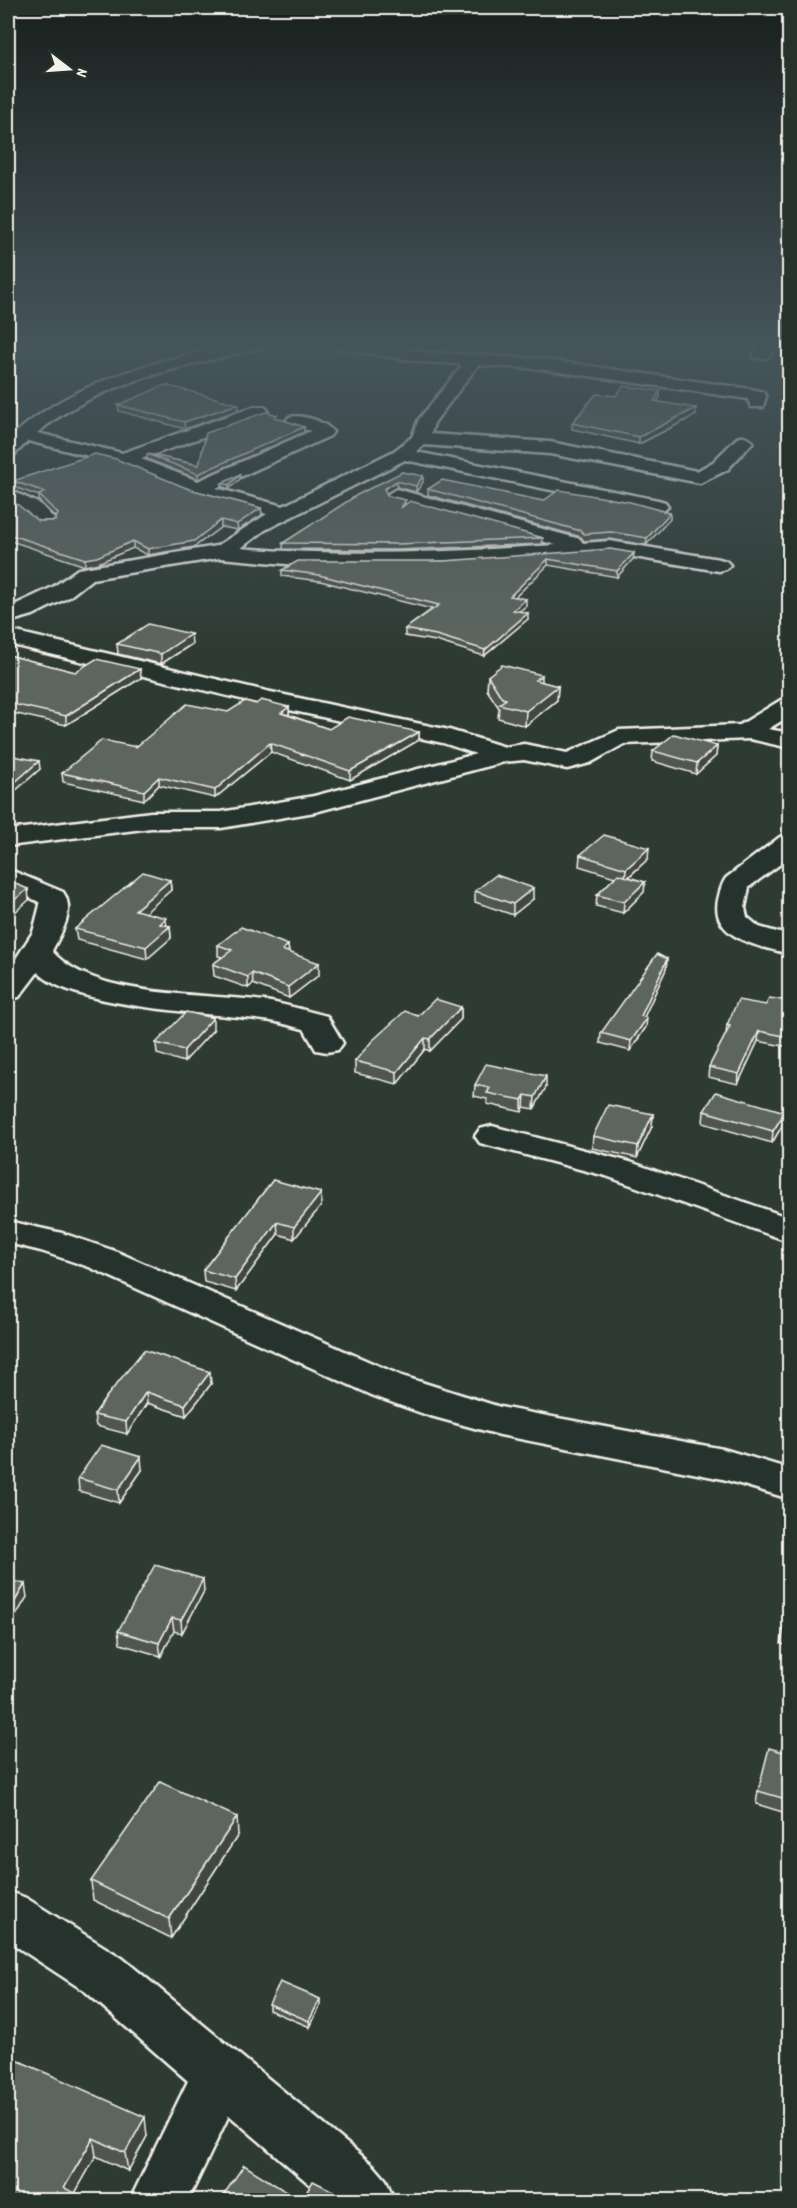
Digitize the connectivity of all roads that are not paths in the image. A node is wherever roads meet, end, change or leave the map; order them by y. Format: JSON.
{"nodes":[{"id":1,"x":65,"y":445,"type":"edge"},
{"id":2,"x":163,"y":445,"type":"edge"},
{"id":3,"x":295,"y":445,"type":"edge"},
{"id":4,"x":413,"y":445,"type":"edge"},
{"id":5,"x":511,"y":445,"type":"edge"},
{"id":6,"x":741,"y":445,"type":"edge"},
{"id":7,"x":401,"y":455,"type":"junction"},
{"id":8,"x":123,"y":459,"type":"junction"},
{"id":9,"x":197,"y":489,"type":"junction"},
{"id":10,"x":8,"y":495,"type":"edge"},
{"id":11,"x":396,"y":495,"type":"edge"},
{"id":12,"x":658,"y":506,"type":"dead end"},
{"id":13,"x":284,"y":512,"type":"junction"},
{"id":14,"x":47,"y":522,"type":"edge"},
{"id":15,"x":585,"y":548,"type":"junction"},
{"id":16,"x":218,"y":552,"type":"junction"},
{"id":17,"x":719,"y":565,"type":"dead end"},
{"id":18,"x":8,"y":615,"type":"edge"},
{"id":19,"x":8,"y":637,"type":"edge"},
{"id":20,"x":789,"y":705,"type":"edge"},
{"id":21,"x":750,"y":732,"type":"junction"},
{"id":22,"x":789,"y":741,"type":"edge"},
{"id":23,"x":503,"y":755,"type":"junction"},
{"id":24,"x":8,"y":817,"type":"edge"},
{"id":25,"x":73,"y":830,"type":"junction"},
{"id":26,"x":8,"y":838,"type":"edge"},
{"id":27,"x":789,"y":843,"type":"edge"},
{"id":28,"x":8,"y":877,"type":"edge"},
{"id":29,"x":789,"y":945,"type":"edge"},
{"id":30,"x":37,"y":952,"type":"junction"},
{"id":31,"x":8,"y":991,"type":"edge"},
{"id":32,"x":327,"y":1043,"type":"dead end"},
{"id":33,"x":492,"y":1136,"type":"dead end"},
{"id":34,"x":789,"y":1231,"type":"edge"},
{"id":35,"x":8,"y":1232,"type":"edge"},
{"id":36,"x":789,"y":1484,"type":"edge"},
{"id":37,"x":8,"y":1914,"type":"edge"},
{"id":38,"x":220,"y":2075,"type":"junction"},
{"id":39,"x":158,"y":2200,"type":"edge"},
{"id":40,"x":366,"y":2200,"type":"edge"}],
"edges":[{"from":1,"to":8,"type":"street"},
{"from":2,"to":8,"type":"street"},
{"from":3,"to":9,"type":"street"},
{"from":4,"to":7,"type":"street"},
{"from":5,"to":6,"type":"street"},
{"from":7,"to":12,"type":"street"},
{"from":7,"to":13,"type":"street"},
{"from":8,"to":9,"type":"street"},
{"from":9,"to":13,"type":"street"},
{"from":10,"to":14,"type":"street"},
{"from":11,"to":15,"type":"street"},
{"from":13,"to":16,"type":"street"},
{"from":15,"to":16,"type":"street"},
{"from":15,"to":17,"type":"street"},
{"from":16,"to":18,"type":"street"},
{"from":19,"to":23,"type":"street"},
{"from":20,"to":21,"type":"street"},
{"from":21,"to":22,"type":"street"},
{"from":21,"to":23,"type":"street"},
{"from":23,"to":25,"type":"street"},
{"from":24,"to":25,"type":"street"},
{"from":25,"to":26,"type":"street"},
{"from":27,"to":29,"type":"street"},
{"from":28,"to":30,"type":"street"},
{"from":30,"to":31,"type":"street"},
{"from":30,"to":32,"type":"street"},
{"from":33,"to":34,"type":"street"},
{"from":35,"to":36,"type":"street"},
{"from":37,"to":38,"type":"street"},
{"from":38,"to":39,"type":"street"},
{"from":38,"to":40,"type":"street"}]}
